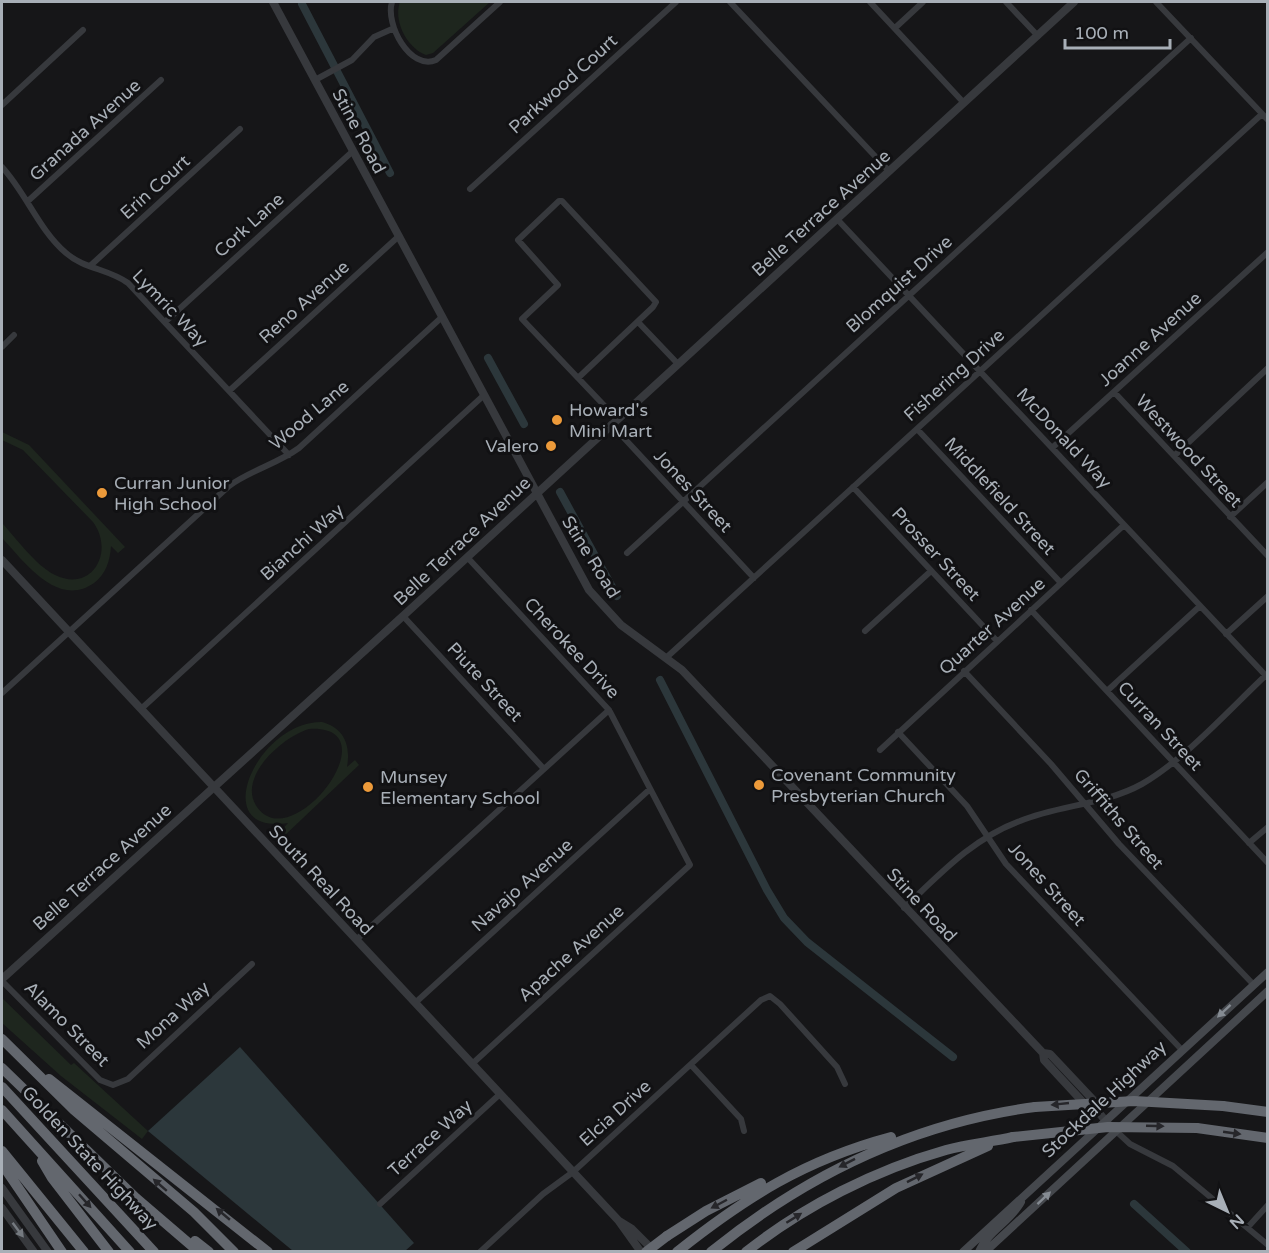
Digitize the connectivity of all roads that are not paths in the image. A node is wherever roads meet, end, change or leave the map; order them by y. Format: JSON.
{"nodes":[{"id":1,"x":273,"y":2,"type":"edge"},
{"id":2,"x":392,"y":2,"type":"edge"},
{"id":3,"x":500,"y":2,"type":"edge"},
{"id":4,"x":676,"y":2,"type":"edge"},
{"id":5,"x":730,"y":2,"type":"edge"},
{"id":6,"x":870,"y":2,"type":"edge"},
{"id":7,"x":923,"y":2,"type":"edge"},
{"id":8,"x":1005,"y":2,"type":"edge"},
{"id":9,"x":1074,"y":2,"type":"edge"},
{"id":10,"x":1156,"y":2,"type":"edge"},
{"id":11,"x":895,"y":28,"type":"junction"},
{"id":12,"x":392,"y":29,"type":"junction"},
{"id":13,"x":83,"y":30,"type":"dead end"},
{"id":14,"x":1038,"y":36,"type":"junction"},
{"id":15,"x":1191,"y":38,"type":"junction"},
{"id":16,"x":161,"y":80,"type":"dead end"},
{"id":17,"x":315,"y":80,"type":"junction"},
{"id":18,"x":964,"y":103,"type":"junction"},
{"id":19,"x":2,"y":105,"type":"edge"},
{"id":20,"x":1262,"y":114,"type":"junction"},
{"id":21,"x":1268,"y":120,"type":"edge"},
{"id":22,"x":240,"y":129,"type":"dead end"},
{"id":23,"x":353,"y":151,"type":"junction"},
{"id":24,"x":2,"y":167,"type":"edge"},
{"id":25,"x":889,"y":171,"type":"junction"},
{"id":26,"x":470,"y":189,"type":"dead end"},
{"id":27,"x":28,"y":201,"type":"junction"},
{"id":28,"x":837,"y":219,"type":"junction"},
{"id":29,"x":399,"y":236,"type":"junction"},
{"id":30,"x":1268,"y":252,"type":"edge"},
{"id":31,"x":90,"y":266,"type":"junction"},
{"id":32,"x":909,"y":295,"type":"junction"},
{"id":33,"x":442,"y":317,"type":"junction"},
{"id":34,"x":165,"y":322,"type":"junction"},
{"id":35,"x":638,"y":322,"type":"junction"},
{"id":36,"x":14,"y":336,"type":"dead end"},
{"id":37,"x":2,"y":347,"type":"edge"},
{"id":38,"x":678,"y":364,"type":"junction"},
{"id":39,"x":1268,"y":368,"type":"edge"},
{"id":40,"x":980,"y":371,"type":"junction"},
{"id":41,"x":578,"y":378,"type":"junction"},
{"id":42,"x":229,"y":391,"type":"junction"},
{"id":43,"x":1114,"y":392,"type":"junction"},
{"id":44,"x":483,"y":396,"type":"junction"},
{"id":45,"x":614,"y":422,"type":"junction"},
{"id":46,"x":917,"y":429,"type":"junction"},
{"id":47,"x":1052,"y":448,"type":"junction"},
{"id":48,"x":289,"y":455,"type":"junction"},
{"id":49,"x":1174,"y":456,"type":"junction"},
{"id":50,"x":1268,"y":482,"type":"edge"},
{"id":51,"x":853,"y":487,"type":"junction"},
{"id":52,"x":536,"y":494,"type":"junction"},
{"id":53,"x":683,"y":502,"type":"junction"},
{"id":54,"x":1230,"y":517,"type":"junction"},
{"id":55,"x":1124,"y":525,"type":"junction"},
{"id":56,"x":627,"y":553,"type":"dead end"},
{"id":57,"x":1268,"y":556,"type":"edge"},
{"id":58,"x":467,"y":558,"type":"junction"},
{"id":59,"x":2,"y":560,"type":"edge"},
{"id":60,"x":932,"y":571,"type":"junction"},
{"id":61,"x":754,"y":578,"type":"junction"},
{"id":62,"x":1061,"y":583,"type":"junction"},
{"id":63,"x":1268,"y":596,"type":"edge"},
{"id":64,"x":1200,"y":606,"type":"junction"},
{"id":65,"x":1031,"y":610,"type":"junction"},
{"id":66,"x":403,"y":616,"type":"junction"},
{"id":67,"x":866,"y":631,"type":"dead end"},
{"id":68,"x":68,"y":632,"type":"junction"},
{"id":69,"x":1226,"y":634,"type":"junction"},
{"id":70,"x":997,"y":641,"type":"junction"},
{"id":71,"x":667,"y":657,"type":"junction"},
{"id":72,"x":964,"y":671,"type":"junction"},
{"id":73,"x":1266,"y":677,"type":"edge"},
{"id":74,"x":1107,"y":692,"type":"junction"},
{"id":75,"x":2,"y":693,"type":"edge"},
{"id":76,"x":141,"y":709,"type":"junction"},
{"id":77,"x":609,"y":710,"type":"junction"},
{"id":78,"x":898,"y":732,"type":"junction"},
{"id":79,"x":880,"y":750,"type":"dead end"},
{"id":80,"x":1172,"y":762,"type":"junction"},
{"id":81,"x":544,"y":769,"type":"junction"},
{"id":82,"x":213,"y":786,"type":"junction"},
{"id":83,"x":650,"y":789,"type":"junction"},
{"id":84,"x":1084,"y":803,"type":"junction"},
{"id":85,"x":1268,"y":826,"type":"edge"},
{"id":86,"x":987,"y":837,"type":"junction"},
{"id":87,"x":1249,"y":843,"type":"junction"},
{"id":88,"x":1268,"y":863,"type":"edge"},
{"id":89,"x":690,"y":865,"type":"joint"},
{"id":90,"x":904,"y":908,"type":"junction"},
{"id":91,"x":356,"y":940,"type":"junction"},
{"id":92,"x":252,"y":964,"type":"dead end"},
{"id":93,"x":1268,"y":972,"type":"edge"},
{"id":94,"x":2,"y":980,"type":"edge"},
{"id":95,"x":1253,"y":984,"type":"junction"},
{"id":96,"x":1268,"y":991,"type":"edge"},
{"id":97,"x":415,"y":1003,"type":"junction"},
{"id":98,"x":2,"y":1039,"type":"edge"},
{"id":99,"x":1182,"y":1050,"type":"junction"},
{"id":100,"x":23,"y":1059,"type":"junction"},
{"id":101,"x":472,"y":1064,"type":"junction"},
{"id":102,"x":691,"y":1065,"type":"junction"},
{"id":103,"x":2,"y":1068,"type":"edge"},
{"id":104,"x":845,"y":1084,"type":"dead end"},
{"id":105,"x":113,"y":1085,"type":"joint"},
{"id":106,"x":2,"y":1087,"type":"edge"},
{"id":107,"x":500,"y":1094,"type":"junction"},
{"id":108,"x":2,"y":1110,"type":"edge"},
{"id":109,"x":1268,"y":1112,"type":"edge"},
{"id":110,"x":1102,"y":1117,"type":"junction"},
{"id":111,"x":961,"y":1121,"type":"junction"},
{"id":112,"x":744,"y":1131,"type":"dead end"},
{"id":113,"x":1116,"y":1131,"type":"junction"},
{"id":114,"x":1010,"y":1138,"type":"junction"},
{"id":115,"x":1268,"y":1138,"type":"edge"},
{"id":116,"x":31,"y":1142,"type":"junction"},
{"id":117,"x":2,"y":1151,"type":"edge"},
{"id":118,"x":2,"y":1164,"type":"edge"},
{"id":119,"x":812,"y":1165,"type":"junction"},
{"id":120,"x":573,"y":1172,"type":"junction"},
{"id":121,"x":115,"y":1178,"type":"junction"},
{"id":122,"x":2,"y":1188,"type":"edge"},
{"id":123,"x":1026,"y":1194,"type":"junction"},
{"id":124,"x":380,"y":1204,"type":"dead end"},
{"id":125,"x":1268,"y":1205,"type":"edge"},
{"id":126,"x":2,"y":1208,"type":"edge"},
{"id":127,"x":618,"y":1220,"type":"junction"},
{"id":128,"x":1248,"y":1227,"type":"junction"},
{"id":129,"x":1268,"y":1245,"type":"edge"},
{"id":130,"x":678,"y":1250,"type":"edge"},
{"id":131,"x":34,"y":1251,"type":"edge"},
{"id":132,"x":48,"y":1251,"type":"edge"},
{"id":133,"x":62,"y":1251,"type":"edge"},
{"id":134,"x":84,"y":1251,"type":"edge"},
{"id":135,"x":109,"y":1251,"type":"edge"},
{"id":136,"x":130,"y":1251,"type":"edge"},
{"id":137,"x":154,"y":1251,"type":"edge"},
{"id":138,"x":200,"y":1251,"type":"edge"},
{"id":139,"x":209,"y":1251,"type":"edge"},
{"id":140,"x":234,"y":1251,"type":"edge"},
{"id":141,"x":268,"y":1251,"type":"edge"},
{"id":142,"x":480,"y":1251,"type":"edge"},
{"id":143,"x":641,"y":1251,"type":"edge"},
{"id":144,"x":646,"y":1251,"type":"edge"},
{"id":145,"x":655,"y":1251,"type":"edge"},
{"id":146,"x":711,"y":1251,"type":"edge"},
{"id":147,"x":746,"y":1251,"type":"edge"},
{"id":148,"x":793,"y":1251,"type":"edge"},
{"id":149,"x":963,"y":1251,"type":"edge"},
{"id":150,"x":979,"y":1251,"type":"edge"},
{"id":151,"x":985,"y":1251,"type":"edge"}],
"edges":[{"from":1,"to":17,"type":"street","name":"Stine Road"},
{"from":2,"to":12,"type":"street"},
{"from":3,"to":12,"type":"street"},
{"from":4,"to":26,"type":"street","name":"Parkwood Court"},
{"from":5,"to":25,"type":"street"},
{"from":6,"to":11,"type":"street"},
{"from":7,"to":11,"type":"street"},
{"from":8,"to":14,"type":"street"},
{"from":9,"to":14,"type":"street","name":"Belle Terrace Avenue"},
{"from":10,"to":15,"type":"street"},
{"from":11,"to":18,"type":"street"},
{"from":12,"to":17,"type":"street"},
{"from":13,"to":19,"type":"street"},
{"from":14,"to":18,"type":"street","name":"Belle Terrace Avenue"},
{"from":15,"to":20,"type":"street"},
{"from":15,"to":32,"type":"street","name":"Blomquist Drive"},
{"from":16,"to":27,"type":"street","name":"Granada Avenue"},
{"from":17,"to":23,"type":"street","name":"Stine Road"},
{"from":18,"to":25,"type":"street","name":"Belle Terrace Avenue"},
{"from":20,"to":21,"type":"street"},
{"from":20,"to":40,"type":"street","name":"Fishering Drive"},
{"from":22,"to":31,"type":"street","name":"Erin Court"},
{"from":23,"to":29,"type":"street","name":"Stine Road"},
{"from":23,"to":34,"type":"street","name":"Cork Lane"},
{"from":24,"to":27,"type":"street","name":"Lymric Way"},
{"from":25,"to":28,"type":"street","name":"Belle Terrace Avenue"},
{"from":27,"to":31,"type":"street","name":"Lymric Way"},
{"from":28,"to":32,"type":"street","name":"McDonald Way"},
{"from":28,"to":38,"type":"street","name":"Belle Terrace Avenue"},
{"from":29,"to":33,"type":"street","name":"Stine Road"},
{"from":29,"to":42,"type":"street","name":"Reno Avenue"},
{"from":30,"to":43,"type":"street","name":"Joanne Avenue"},
{"from":31,"to":34,"type":"street","name":"Lymric Way"},
{"from":32,"to":40,"type":"street","name":"McDonald Way"},
{"from":32,"to":53,"type":"street","name":"Blomquist Drive"},
{"from":33,"to":44,"type":"street","name":"Stine Road"},
{"from":33,"to":48,"type":"street","name":"Wood Lane"},
{"from":34,"to":42,"type":"street","name":"Lymric Way"},
{"from":35,"to":38,"type":"street"},
{"from":35,"to":41,"type":"street"},
{"from":35,"to":41,"type":"street","name":"Jones Street"},
{"from":36,"to":37,"type":"street"},
{"from":38,"to":45,"type":"street","name":"Belle Terrace Avenue"},
{"from":39,"to":49,"type":"street"},
{"from":40,"to":46,"type":"street","name":"Fishering Drive"},
{"from":40,"to":47,"type":"street","name":"McDonald Way"},
{"from":41,"to":45,"type":"street","name":"Jones Street"},
{"from":42,"to":48,"type":"street","name":"Lymric Way"},
{"from":43,"to":47,"type":"street","name":"Joanne Avenue"},
{"from":43,"to":49,"type":"street","name":"Westwood Street"},
{"from":44,"to":52,"type":"street","name":"Stine Road"},
{"from":44,"to":76,"type":"street","name":"Bianchi Way"},
{"from":45,"to":52,"type":"street","name":"Belle Terrace Avenue"},
{"from":45,"to":53,"type":"street","name":"Jones Street"},
{"from":46,"to":51,"type":"street","name":"Fishering Drive"},
{"from":46,"to":62,"type":"street","name":"Middlefield Street"},
{"from":47,"to":55,"type":"street","name":"McDonald Way"},
{"from":48,"to":68,"type":"street","name":"Wood Lane"},
{"from":49,"to":54,"type":"street","name":"Westwood Street"},
{"from":50,"to":54,"type":"street"},
{"from":51,"to":60,"type":"street","name":"Prosser Street"},
{"from":51,"to":61,"type":"street","name":"Fishering Drive"},
{"from":52,"to":58,"type":"street","name":"Belle Terrace Avenue"},
{"from":52,"to":71,"type":"street","name":"Stine Road"},
{"from":53,"to":56,"type":"street","name":"Blomquist Drive"},
{"from":53,"to":61,"type":"street","name":"Jones Street"},
{"from":54,"to":57,"type":"street","name":"Westwood Street"},
{"from":55,"to":62,"type":"street","name":"Quarter Avenue"},
{"from":55,"to":64,"type":"street","name":"McDonald Way"},
{"from":58,"to":66,"type":"street","name":"Belle Terrace Avenue"},
{"from":58,"to":77,"type":"street","name":"Cherokee Drive"},
{"from":59,"to":68,"type":"street","name":"South Real Road"},
{"from":60,"to":67,"type":"street"},
{"from":60,"to":70,"type":"street","name":"Prosser Street"},
{"from":61,"to":71,"type":"street","name":"Fishering Drive"},
{"from":62,"to":65,"type":"street","name":"Quarter Avenue"},
{"from":63,"to":69,"type":"street"},
{"from":64,"to":69,"type":"street","name":"McDonald Way"},
{"from":64,"to":74,"type":"street"},
{"from":65,"to":70,"type":"street","name":"Quarter Avenue"},
{"from":65,"to":74,"type":"street","name":"Curran Street"},
{"from":66,"to":81,"type":"street","name":"Piute Street"},
{"from":66,"to":82,"type":"street","name":"Belle Terrace Avenue"},
{"from":68,"to":75,"type":"street","name":"Wood Lane"},
{"from":68,"to":76,"type":"street","name":"South Real Road"},
{"from":69,"to":73,"type":"street","name":"McDonald Way"},
{"from":70,"to":72,"type":"street","name":"Quarter Avenue"},
{"from":71,"to":90,"type":"street","name":"Stine Road"},
{"from":72,"to":78,"type":"street","name":"Quarter Avenue"},
{"from":72,"to":84,"type":"street","name":"Griffiths Street"},
{"from":73,"to":80,"type":"street"},
{"from":74,"to":80,"type":"street","name":"Curran Street"},
{"from":76,"to":82,"type":"street","name":"South Real Road"},
{"from":77,"to":81,"type":"street"},
{"from":77,"to":83,"type":"street","name":"Cherokee Drive"},
{"from":78,"to":79,"type":"street","name":"Quarter Avenue"},
{"from":78,"to":86,"type":"street","name":"Jones Street"},
{"from":80,"to":84,"type":"street"},
{"from":80,"to":87,"type":"street","name":"Curran Street"},
{"from":81,"to":91,"type":"street"},
{"from":82,"to":91,"type":"street","name":"South Real Road"},
{"from":82,"to":94,"type":"street","name":"Belle Terrace Avenue"},
{"from":83,"to":89,"type":"street","name":"Cherokee Drive"},
{"from":83,"to":97,"type":"street","name":"Navajo Avenue"},
{"from":84,"to":86,"type":"street"},
{"from":84,"to":95,"type":"street","name":"Griffiths Street"},
{"from":85,"to":87,"type":"street"},
{"from":86,"to":90,"type":"street"},
{"from":86,"to":99,"type":"street","name":"Jones Street"},
{"from":87,"to":88,"type":"street","name":"Curran Street"},
{"from":89,"to":101,"type":"street","name":"Apache Avenue"},
{"from":90,"to":110,"type":"street","name":"Stine Road"},
{"from":91,"to":97,"type":"street","name":"South Real Road"},
{"from":92,"to":105,"type":"street","name":"Mona Way"},
{"from":93,"to":95,"type":"main road","name":"Stockdale Highway"},
{"from":94,"to":105,"type":"street","name":"Alamo Street"},
{"from":95,"to":99,"type":"main road","name":"Stockdale Highway","one_way":true},
{"from":96,"to":113,"type":"main road","name":"Stockdale Highway"},
{"from":97,"to":101,"type":"street","name":"South Real Road"},
{"from":98,"to":100,"type":"highway"},
{"from":99,"to":110,"type":"main road","name":"Stockdale Highway"},
{"from":140,"to":100,"type":"highway","one_way":true},
{"from":141,"to":100,"type":"highway","one_way":true},
{"from":101,"to":107,"type":"street","name":"South Real Road"},
{"from":102,"to":104,"type":"street","name":"Elcia Drive"},
{"from":102,"to":112,"type":"street"},
{"from":102,"to":120,"type":"street","name":"Elcia Drive"},
{"from":103,"to":121,"type":"highway"},
{"from":106,"to":137,"type":"highway","name":"Golden State Highway"},
{"from":107,"to":120,"type":"street","name":"South Real Road"},
{"from":107,"to":124,"type":"street","name":"Terrace Way"},
{"from":108,"to":116,"type":"highway","name":"Golden State Highway"},
{"from":109,"to":111,"type":"highway","one_way":true,"bridge":true},
{"from":110,"to":113,"type":"street","name":"Stine Road"},
{"from":110,"to":123,"type":"main road","name":"Stockdale Highway"},
{"from":111,"to":119,"type":"highway"},
{"from":111,"to":146,"type":"highway","one_way":true},
{"from":113,"to":128,"type":"street"},
{"from":151,"to":113,"type":"main road","name":"Stockdale Highway","one_way":true},
{"from":114,"to":115,"type":"highway","one_way":true,"bridge":true},
{"from":147,"to":114,"type":"highway","one_way":true},
{"from":148,"to":114,"type":"highway","one_way":true},
{"from":116,"to":135,"type":"highway"},
{"from":116,"to":136,"type":"highway","name":"Golden State Highway","one_way":true},
{"from":117,"to":134,"type":"highway"},
{"from":118,"to":133,"type":"highway"},
{"from":119,"to":130,"type":"highway"},
{"from":119,"to":144,"type":"highway","one_way":true,"bridge":true},
{"from":120,"to":127,"type":"street","name":"South Real Road"},
{"from":120,"to":142,"type":"street","name":"Elcia Drive"},
{"from":121,"to":138,"type":"highway"},
{"from":121,"to":139,"type":"highway"},
{"from":122,"to":132,"type":"street"},
{"from":123,"to":149,"type":"main road","name":"Stockdale Highway"},
{"from":123,"to":150,"type":"main road"},
{"from":125,"to":128,"type":"street"},
{"from":126,"to":131,"type":"street","one_way":true},
{"from":127,"to":143,"type":"street","name":"South Real Road"},
{"from":127,"to":145,"type":"street","name":"South Real Road"},
{"from":128,"to":129,"type":"street"}]}
